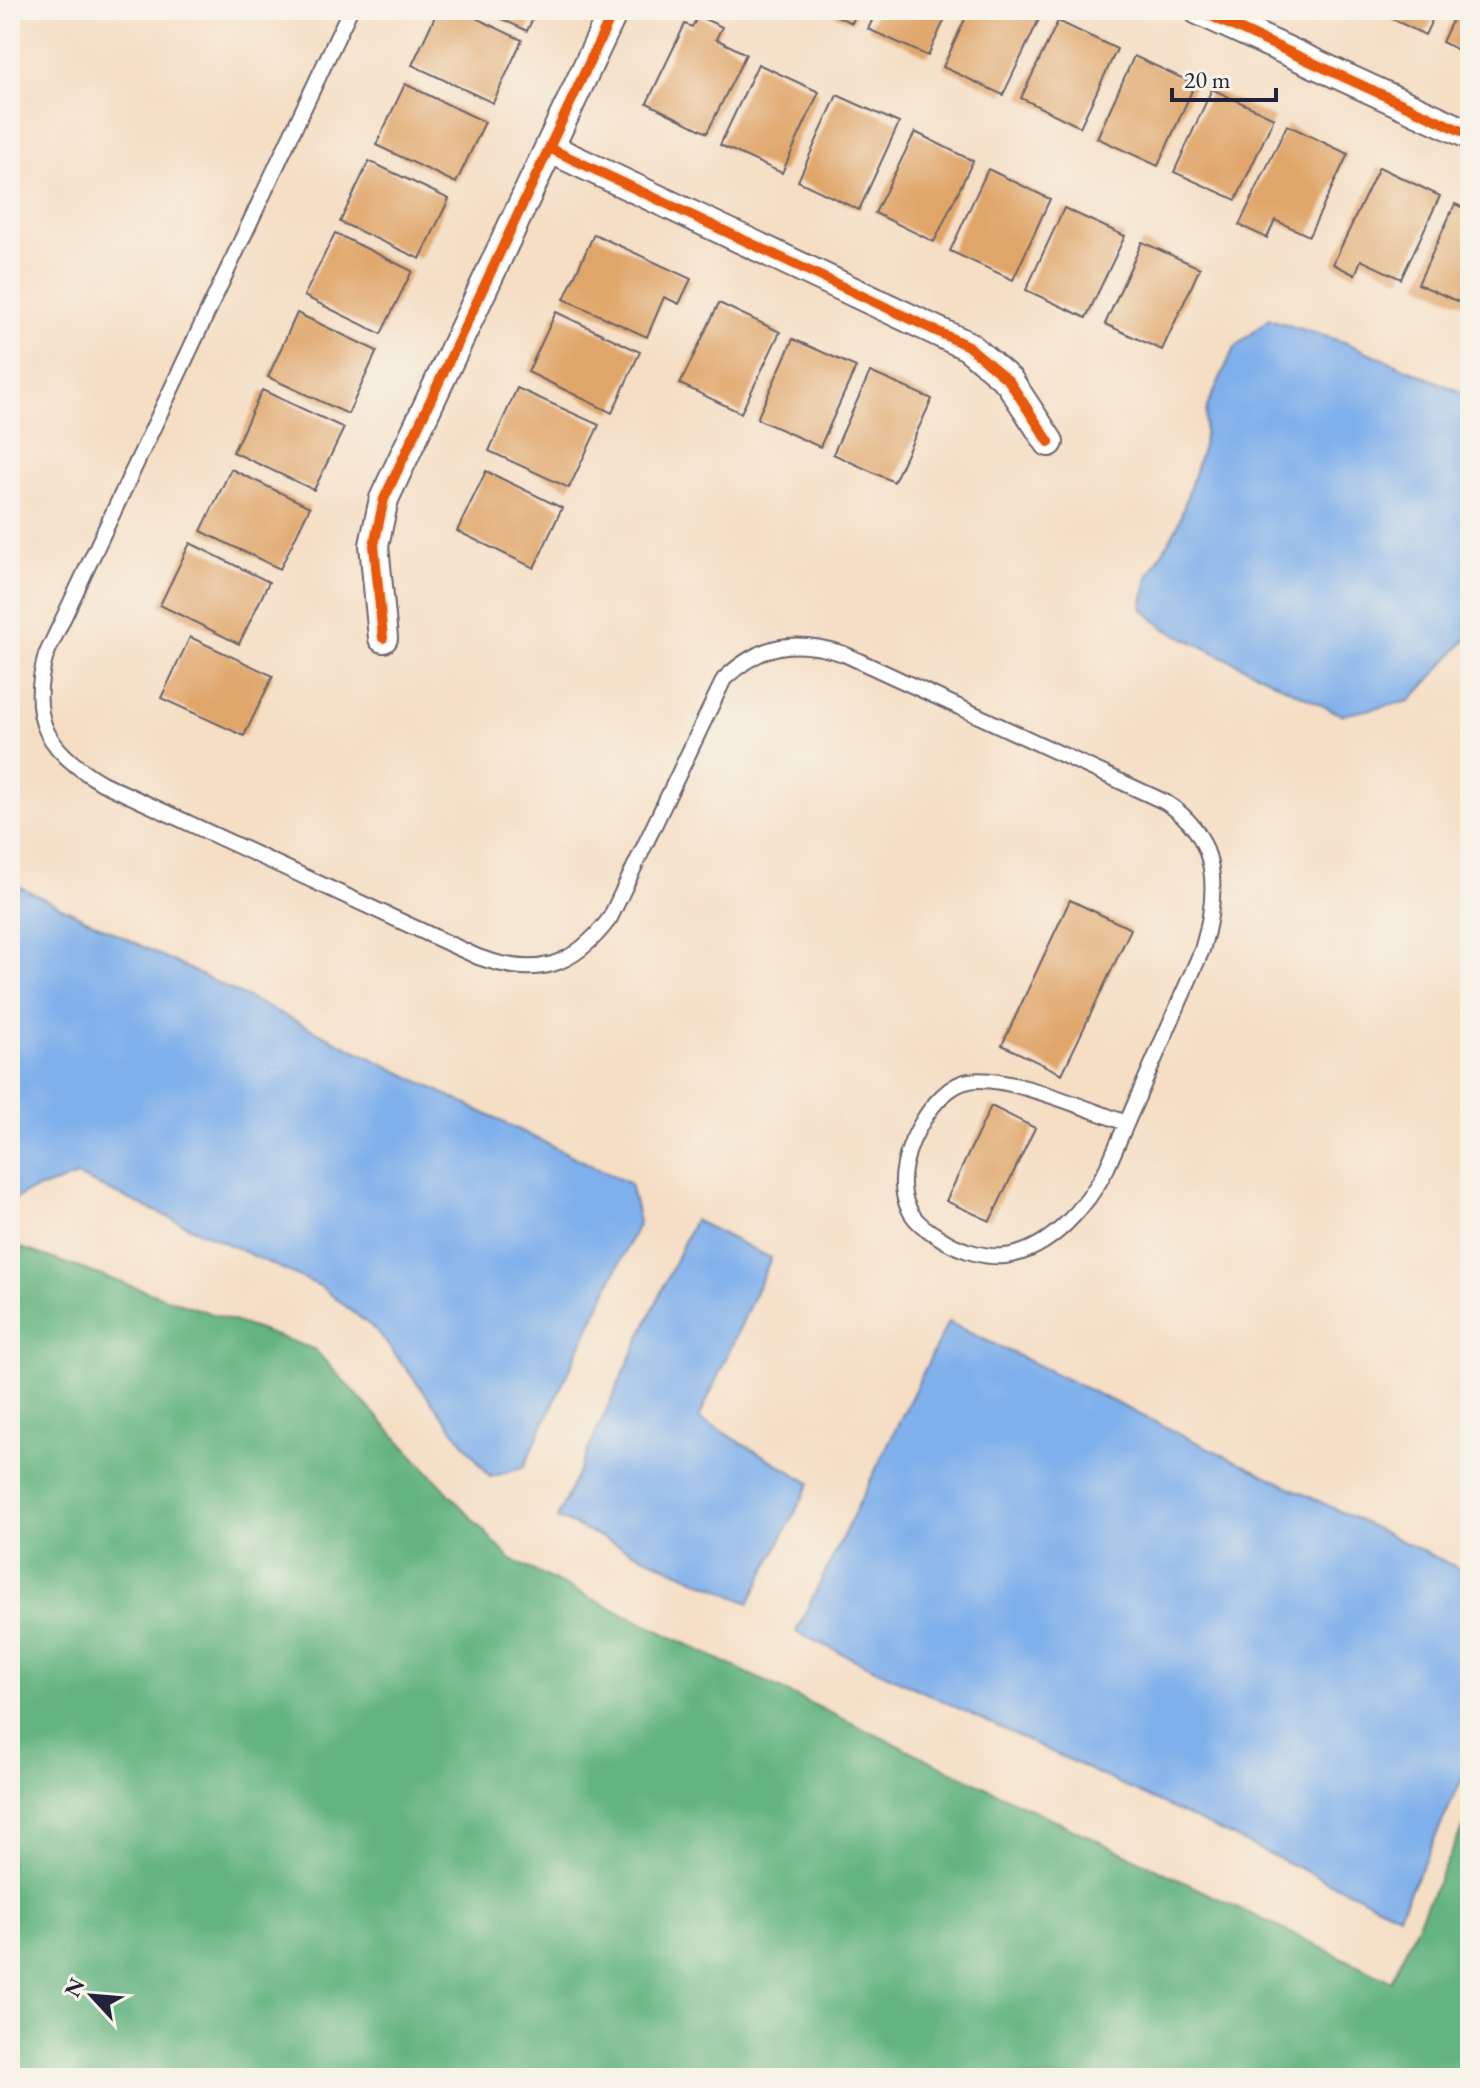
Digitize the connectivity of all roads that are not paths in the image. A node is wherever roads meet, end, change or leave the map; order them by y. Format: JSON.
{"nodes":[{"id":1,"x":350,"y":10,"type":"edge"},
{"id":2,"x":614,"y":10,"type":"edge"},
{"id":3,"x":1198,"y":10,"type":"edge"},
{"id":4,"x":1470,"y":135,"type":"edge"},
{"id":5,"x":549,"y":148,"type":"junction"},
{"id":6,"x":1049,"y":442,"type":"dead end"},
{"id":7,"x":383,"y":638,"type":"dead end"},
{"id":8,"x":1126,"y":1123,"type":"junction"}],
"edges":[{"from":1,"to":8,"type":"lane"},
{"from":2,"to":5,"type":"street"},
{"from":3,"to":4,"type":"street"},
{"from":5,"to":6,"type":"street"},
{"from":5,"to":7,"type":"street"},
{"from":8,"to":8,"type":"lane"}]}
